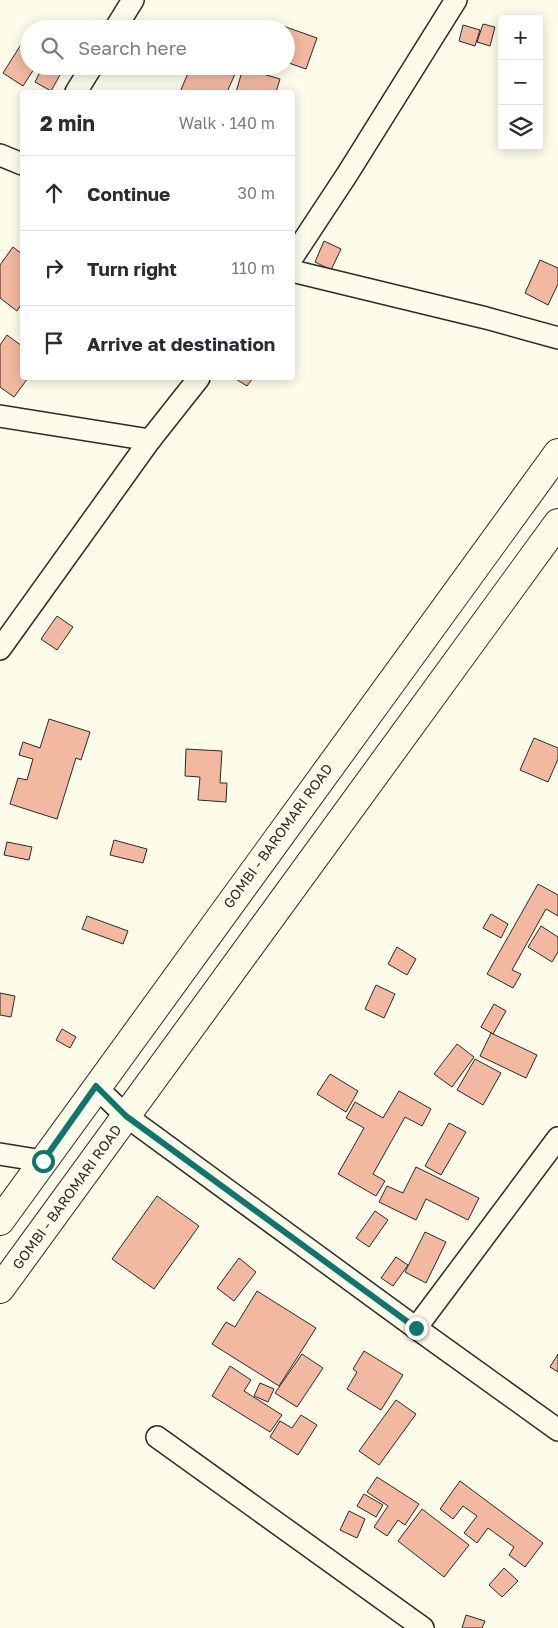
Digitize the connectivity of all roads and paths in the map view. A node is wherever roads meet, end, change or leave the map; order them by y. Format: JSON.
{"nodes":[{"id":1,"x":133,"y":0,"type":"edge"},
{"id":2,"x":456,"y":0,"type":"edge"},
{"id":3,"x":121,"y":20,"type":"edge"},
{"id":4,"x":86,"y":75,"type":"edge"},
{"id":5,"x":77,"y":90,"type":"edge"},
{"id":6,"x":0,"y":155,"type":"edge"},
{"id":7,"x":20,"y":163,"type":"edge"},
{"id":8,"x":295,"y":253,"type":"edge"},
{"id":9,"x":295,"y":272,"type":"edge"},
{"id":10,"x":558,"y":338,"type":"edge"},
{"id":11,"x":197,"y":380,"type":"edge"},
{"id":12,"x":0,"y":416,"type":"edge"},
{"id":13,"x":150,"y":440,"type":"junction"},
{"id":14,"x":556,"y":461,"type":"edge"},
{"id":15,"x":558,"y":523,"type":"edge"},
{"id":16,"x":0,"y":649,"type":"edge"},
{"id":17,"x":96,"y":1086,"type":"junction"},
{"id":18,"x":126,"y":1116,"type":"junction"},
{"id":19,"x":558,"y":1138,"type":"edge"},
{"id":20,"x":0,"y":1154,"type":"edge"},
{"id":21,"x":43,"y":1161,"type":"junction"},
{"id":22,"x":0,"y":1220,"type":"edge"},
{"id":23,"x":0,"y":1289,"type":"edge"},
{"id":24,"x":416,"y":1328,"type":"junction"},
{"id":25,"x":558,"y":1430,"type":"edge"},
{"id":26,"x":157,"y":1437,"type":"dead end"},
{"id":27,"x":423,"y":1628,"type":"edge"}],
"edges":[{"from":1,"to":3,"type":"street"},
{"from":2,"to":8,"type":"street"},
{"from":4,"to":5,"type":"street"},
{"from":6,"to":7,"type":"street"},
{"from":9,"to":10,"type":"street"},
{"from":11,"to":13,"type":"street"},
{"from":12,"to":13,"type":"street"},
{"from":13,"to":16,"type":"street"},
{"from":14,"to":17,"type":"main road","name":"GOMBI - BAROMARI ROAD"},
{"from":15,"to":18,"type":"main road","name":"GOMBI - BAROMARI ROAD"},
{"from":17,"to":18,"type":"street"},
{"from":17,"to":21,"type":"main road","name":"GOMBI - BAROMARI ROAD"},
{"from":18,"to":23,"type":"main road","name":"GOMBI - BAROMARI ROAD"},
{"from":18,"to":24,"type":"street"},
{"from":19,"to":24,"type":"street"},
{"from":20,"to":21,"type":"street"},
{"from":21,"to":22,"type":"main road","name":"GOMBI - BAROMARI ROAD"},
{"from":24,"to":25,"type":"street"},
{"from":26,"to":27,"type":"street"}]}
